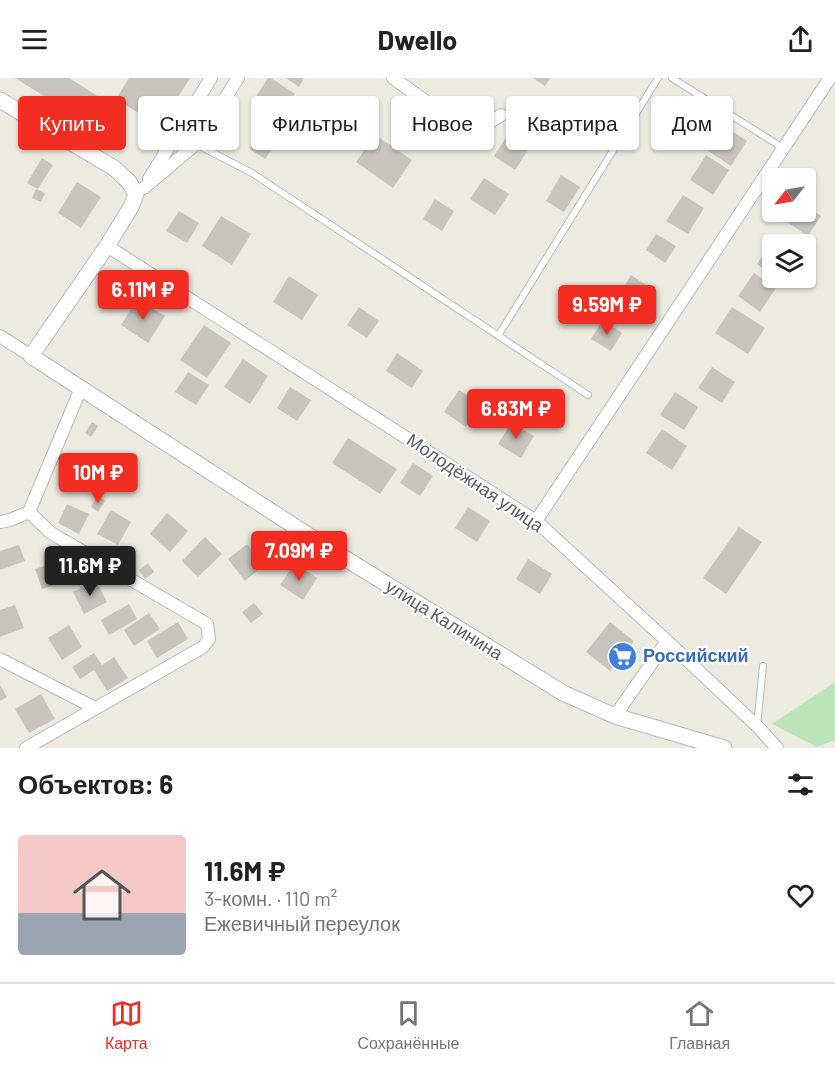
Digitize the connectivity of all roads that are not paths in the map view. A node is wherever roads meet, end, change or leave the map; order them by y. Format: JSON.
{"nodes":[{"id":1,"x":211,"y":78,"type":"edge"},
{"id":2,"x":238,"y":78,"type":"edge"},
{"id":3,"x":393,"y":78,"type":"edge"},
{"id":4,"x":658,"y":78,"type":"edge"},
{"id":5,"x":672,"y":78,"type":"edge"},
{"id":6,"x":830,"y":78,"type":"edge"},
{"id":7,"x":227,"y":96,"type":"edge"},
{"id":8,"x":0,"y":100,"type":"edge"},
{"id":9,"x":501,"y":115,"type":"dead end"},
{"id":10,"x":784,"y":148,"type":"junction"},
{"id":11,"x":189,"y":150,"type":"edge"},
{"id":12,"x":208,"y":150,"type":"edge"},
{"id":13,"x":140,"y":191,"type":"junction"},
{"id":14,"x":106,"y":246,"type":"junction"},
{"id":15,"x":0,"y":336,"type":"edge"},
{"id":16,"x":498,"y":336,"type":"junction"},
{"id":17,"x":31,"y":356,"type":"junction"},
{"id":18,"x":81,"y":388,"type":"junction"},
{"id":19,"x":588,"y":395,"type":"dead end"},
{"id":20,"x":29,"y":512,"type":"junction"},
{"id":21,"x":536,"y":521,"type":"junction"},
{"id":22,"x":0,"y":522,"type":"edge"},
{"id":23,"x":667,"y":641,"type":"junction"},
{"id":24,"x":0,"y":659,"type":"edge"},
{"id":25,"x":763,"y":666,"type":"dead end"},
{"id":26,"x":95,"y":708,"type":"junction"},
{"id":27,"x":615,"y":716,"type":"junction"},
{"id":28,"x":757,"y":726,"type":"junction"},
{"id":29,"x":26,"y":748,"type":"edge"},
{"id":30,"x":723,"y":748,"type":"edge"},
{"id":31,"x":777,"y":748,"type":"edge"}],
"edges":[{"from":1,"to":13,"type":"street"},
{"from":2,"to":7,"type":"street"},
{"from":3,"to":9,"type":"street"},
{"from":4,"to":16,"type":"lane"},
{"from":5,"to":10,"type":"lane"},
{"from":6,"to":10,"type":"street"},
{"from":8,"to":13,"type":"street"},
{"from":10,"to":21,"type":"street"},
{"from":11,"to":13,"type":"street"},
{"from":12,"to":16,"type":"lane"},
{"from":13,"to":14,"type":"street"},
{"from":14,"to":17,"type":"street"},
{"from":14,"to":21,"type":"street","name":"Молодёжная улица"},
{"from":15,"to":17,"type":"street","name":"улица Калинина"},
{"from":16,"to":19,"type":"lane"},
{"from":17,"to":18,"type":"street","name":"улица Калинина"},
{"from":18,"to":20,"type":"street"},
{"from":18,"to":27,"type":"street","name":"улица Калинина"},
{"from":20,"to":22,"type":"street"},
{"from":20,"to":26,"type":"street"},
{"from":21,"to":23,"type":"street","name":"Молодёжная улица"},
{"from":23,"to":27,"type":"street"},
{"from":23,"to":28,"type":"street","name":"Молодёжная улица"},
{"from":24,"to":26,"type":"street"},
{"from":25,"to":28,"type":"lane"},
{"from":26,"to":29,"type":"street"},
{"from":27,"to":30,"type":"street","name":"улица Калинина"},
{"from":28,"to":31,"type":"street","name":"Молодёжная улица"}]}
